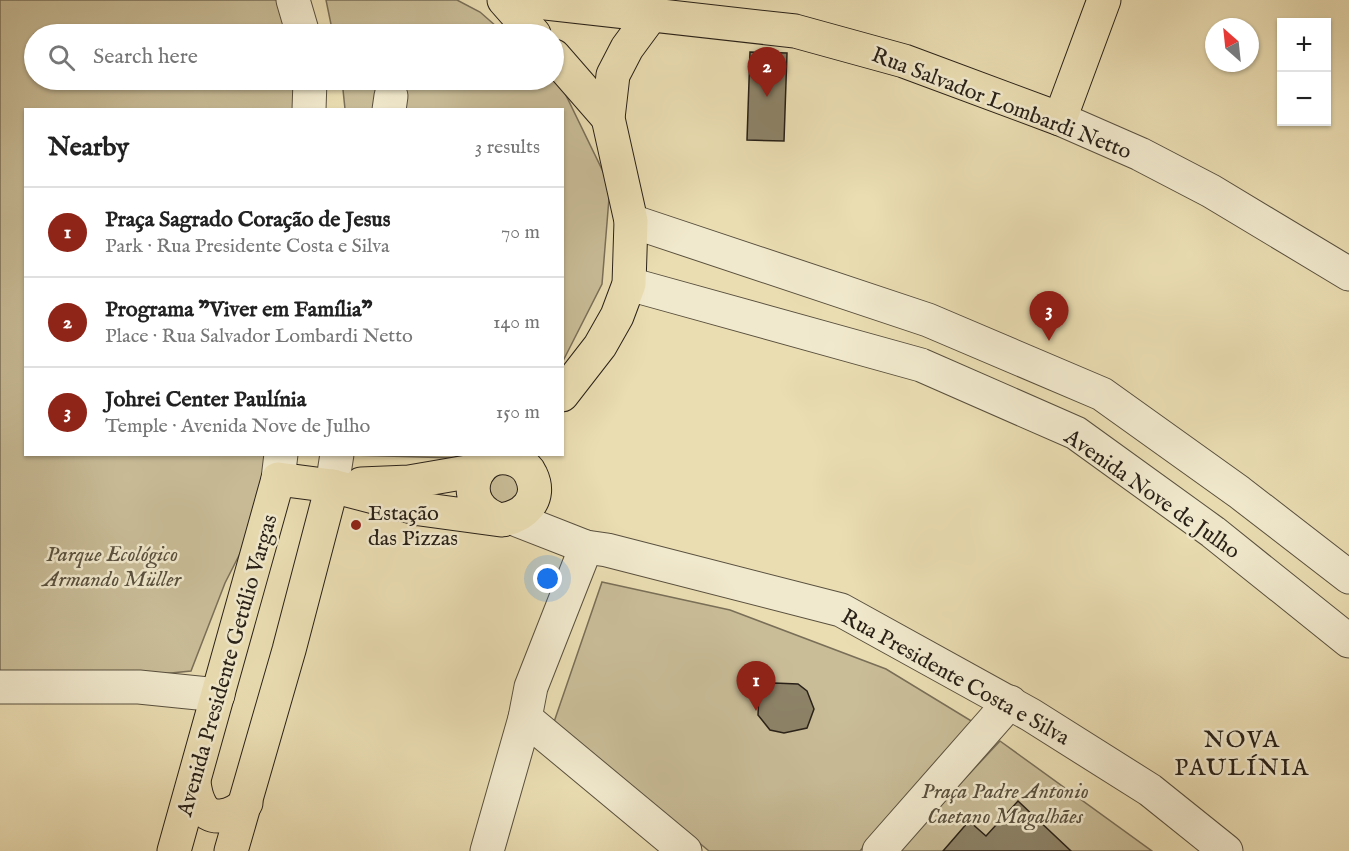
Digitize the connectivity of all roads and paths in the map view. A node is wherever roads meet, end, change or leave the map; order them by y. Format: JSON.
{"nodes":[{"id":1,"x":293,"y":0,"type":"edge"},
{"id":2,"x":504,"y":0,"type":"edge"},
{"id":3,"x":519,"y":0,"type":"edge"},
{"id":4,"x":1104,"y":0,"type":"edge"},
{"id":5,"x":652,"y":14,"type":"junction"},
{"id":6,"x":300,"y":24,"type":"edge"},
{"id":7,"x":525,"y":24,"type":"edge"},
{"id":8,"x":564,"y":67,"type":"edge"},
{"id":9,"x":310,"y":90,"type":"edge"},
{"id":10,"x":309,"y":108,"type":"edge"},
{"id":11,"x":608,"y":118,"type":"junction"},
{"id":12,"x":1060,"y":119,"type":"junction"},
{"id":13,"x":631,"y":221,"type":"junction"},
{"id":14,"x":1349,"y":274,"type":"edge"},
{"id":15,"x":629,"y":284,"type":"junction"},
{"id":16,"x":564,"y":391,"type":"edge"},
{"id":17,"x":337,"y":456,"type":"edge"},
{"id":18,"x":492,"y":461,"type":"edge"},
{"id":19,"x":279,"y":467,"type":"edge"},
{"id":20,"x":537,"y":477,"type":"edge"},
{"id":21,"x":332,"y":486,"type":"junction"},
{"id":22,"x":507,"y":519,"type":"junction"},
{"id":23,"x":586,"y":547,"type":"junction"},
{"id":24,"x":1349,"y":577,"type":"edge"},
{"id":25,"x":1349,"y":641,"type":"edge"},
{"id":26,"x":0,"y":687,"type":"edge"},
{"id":27,"x":218,"y":695,"type":"junction"},
{"id":28,"x":1010,"y":702,"type":"junction"},
{"id":29,"x":525,"y":718,"type":"junction"},
{"id":30,"x":194,"y":783,"type":"junction"},
{"id":31,"x":246,"y":803,"type":"junction"},
{"id":32,"x":174,"y":851,"type":"edge"},
{"id":33,"x":231,"y":851,"type":"edge"},
{"id":34,"x":488,"y":851,"type":"edge"},
{"id":35,"x":685,"y":851,"type":"edge"},
{"id":36,"x":879,"y":851,"type":"edge"},
{"id":37,"x":1226,"y":851,"type":"edge"}],
"edges":[{"from":1,"to":6,"type":"street"},
{"from":2,"to":7,"type":"main road"},
{"from":3,"to":5,"type":"main road","name":"Rua Salvador Lombardi Netto"},
{"from":4,"to":12,"type":"main road"},
{"from":5,"to":11,"type":"main road"},
{"from":5,"to":12,"type":"main road","name":"Rua Salvador Lombardi Netto"},
{"from":8,"to":11,"type":"main road"},
{"from":9,"to":10,"type":"street"},
{"from":11,"to":13,"type":"main road"},
{"from":12,"to":14,"type":"street","name":"Rua Salvador Lombardi Netto"},
{"from":13,"to":15,"type":"main road"},
{"from":13,"to":24,"type":"street"},
{"from":15,"to":16,"type":"main road"},
{"from":15,"to":25,"type":"street","name":"Avenida Nove de Julho"},
{"from":17,"to":21,"type":"street"},
{"from":18,"to":20,"type":"main road"},
{"from":18,"to":21,"type":"main road"},
{"from":18,"to":22,"type":"main road"},
{"from":19,"to":21,"type":"main road"},
{"from":19,"to":27,"type":"main road","name":"Avenida Presidente Getúlio Vargas"},
{"from":20,"to":22,"type":"main road"},
{"from":20,"to":23,"type":"street"},
{"from":21,"to":22,"type":"main road"},
{"from":21,"to":31,"type":"main road"},
{"from":22,"to":23,"type":"street","name":"Rua Presidente Costa e Silva"},
{"from":23,"to":28,"type":"street","name":"Rua Presidente Costa e Silva"},
{"from":23,"to":29,"type":"street"},
{"from":26,"to":27,"type":"street"},
{"from":27,"to":30,"type":"main road","name":"Avenida Presidente Getúlio Vargas"},
{"from":28,"to":36,"type":"street"},
{"from":28,"to":37,"type":"street","name":"Rua Presidente Costa e Silva"},
{"from":29,"to":34,"type":"street"},
{"from":29,"to":35,"type":"street"},
{"from":30,"to":31,"type":"main road"},
{"from":30,"to":32,"type":"main road","name":"Avenida Presidente Getúlio Vargas"},
{"from":31,"to":33,"type":"main road"}]}
